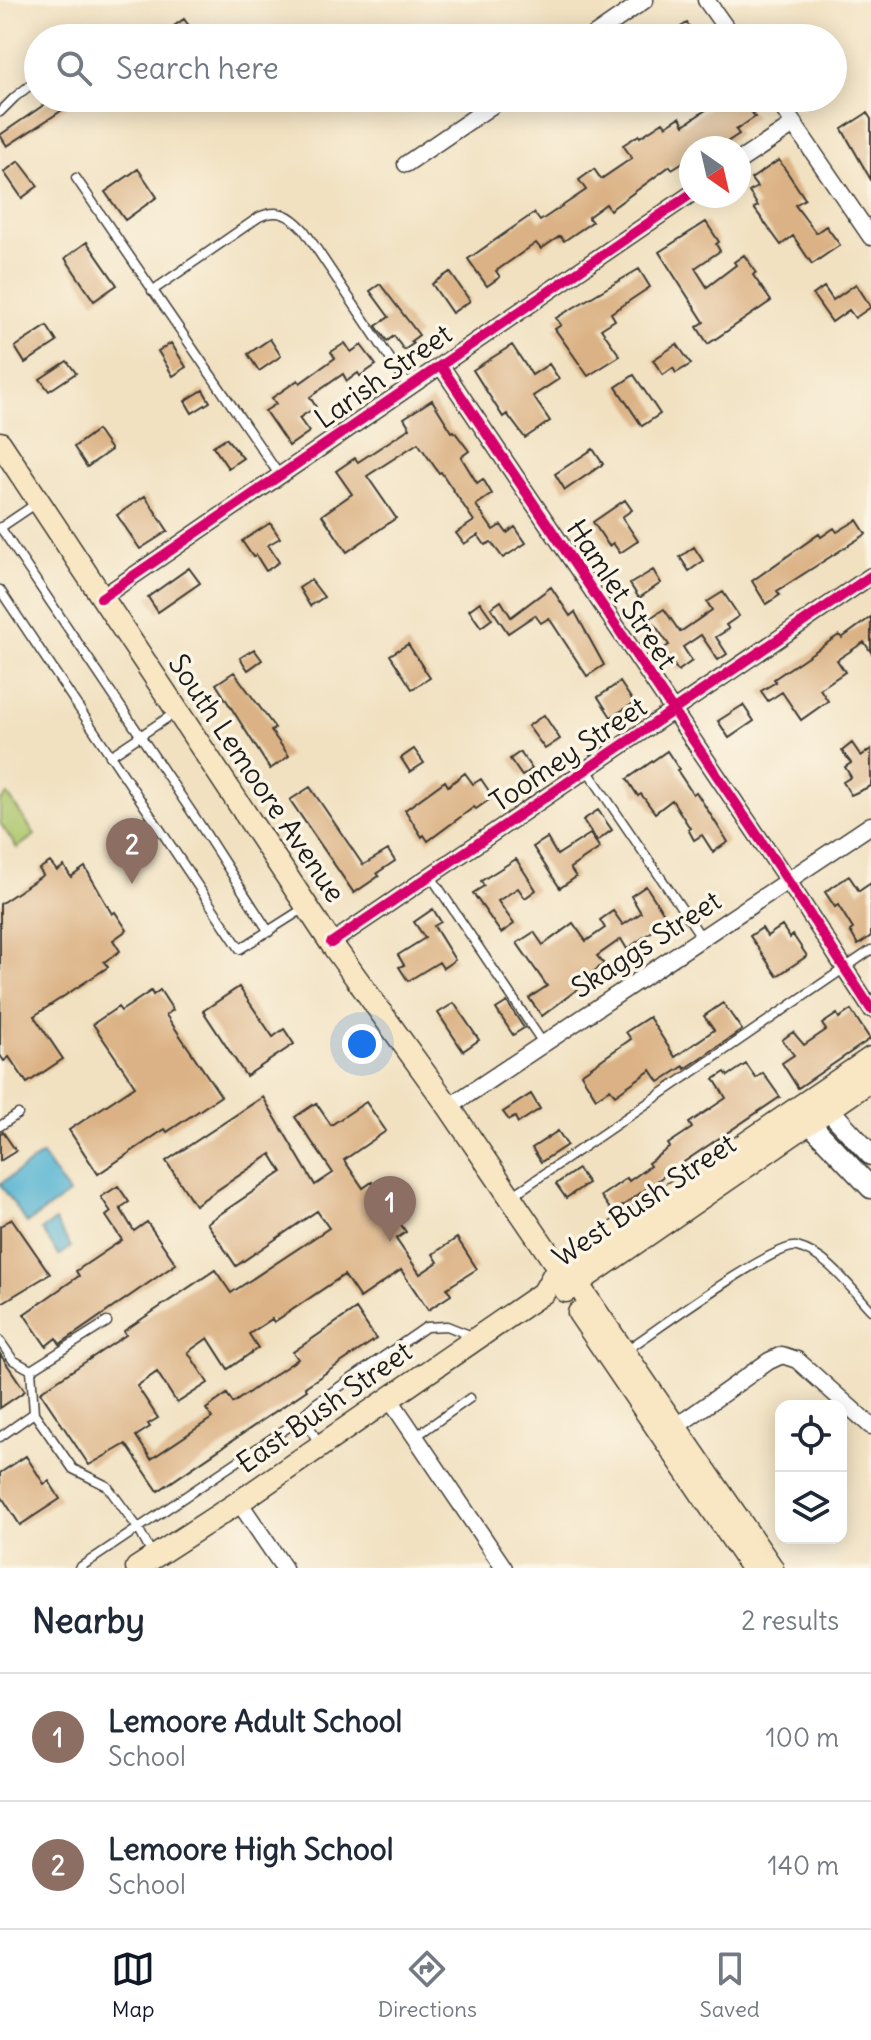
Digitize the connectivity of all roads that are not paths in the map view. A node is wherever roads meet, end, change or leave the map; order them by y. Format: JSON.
{"nodes":[{"id":1,"x":645,"y":0,"type":"edge"},
{"id":2,"x":706,"y":0,"type":"edge"},
{"id":3,"x":610,"y":24,"type":"edge"},
{"id":4,"x":723,"y":24,"type":"edge"},
{"id":5,"x":24,"y":90,"type":"edge"},
{"id":6,"x":0,"y":112,"type":"edge"},
{"id":7,"x":482,"y":112,"type":"edge"},
{"id":8,"x":786,"y":112,"type":"edge"},
{"id":9,"x":795,"y":124,"type":"junction"},
{"id":10,"x":751,"y":153,"type":"edge"},
{"id":11,"x":406,"y":164,"type":"dead end"},
{"id":12,"x":76,"y":178,"type":"dead end"},
{"id":13,"x":679,"y":202,"type":"edge"},
{"id":14,"x":871,"y":237,"type":"edge"},
{"id":15,"x":152,"y":291,"type":"junction"},
{"id":16,"x":441,"y":366,"type":"junction"},
{"id":17,"x":409,"y":387,"type":"junction"},
{"id":18,"x":0,"y":443,"type":"edge"},
{"id":19,"x":280,"y":477,"type":"junction"},
{"id":20,"x":38,"y":503,"type":"junction"},
{"id":21,"x":0,"y":527,"type":"edge"},
{"id":22,"x":871,"y":576,"type":"edge"},
{"id":23,"x":0,"y":590,"type":"edge"},
{"id":24,"x":101,"y":598,"type":"junction"},
{"id":25,"x":176,"y":712,"type":"junction"},
{"id":26,"x":673,"y":712,"type":"junction"},
{"id":27,"x":140,"y":737,"type":"junction"},
{"id":28,"x":110,"y":756,"type":"junction"},
{"id":29,"x":587,"y":770,"type":"junction"},
{"id":30,"x":871,"y":825,"type":"edge"},
{"id":31,"x":430,"y":875,"type":"junction"},
{"id":32,"x":788,"y":881,"type":"junction"},
{"id":33,"x":306,"y":907,"type":"junction"},
{"id":34,"x":269,"y":932,"type":"junction"},
{"id":35,"x":702,"y":938,"type":"junction"},
{"id":36,"x":331,"y":943,"type":"junction"},
{"id":37,"x":871,"y":950,"type":"edge"},
{"id":38,"x":845,"y":968,"type":"junction"},
{"id":39,"x":871,"y":1009,"type":"edge"},
{"id":40,"x":543,"y":1043,"type":"junction"},
{"id":41,"x":871,"y":1058,"type":"edge"},
{"id":42,"x":871,"y":1080,"type":"edge"},
{"id":43,"x":822,"y":1103,"type":"junction"},
{"id":44,"x":449,"y":1107,"type":"junction"},
{"id":45,"x":18,"y":1114,"type":"dead end"},
{"id":46,"x":802,"y":1116,"type":"junction"},
{"id":47,"x":0,"y":1126,"type":"edge"},
{"id":48,"x":871,"y":1155,"type":"edge"},
{"id":49,"x":871,"y":1188,"type":"edge"},
{"id":50,"x":510,"y":1198,"type":"junction"},
{"id":51,"x":560,"y":1278,"type":"junction"},
{"id":52,"x":871,"y":1310,"type":"edge"},
{"id":53,"x":107,"y":1322,"type":"dead end"},
{"id":54,"x":477,"y":1338,"type":"junction"},
{"id":55,"x":0,"y":1341,"type":"edge"},
{"id":56,"x":618,"y":1356,"type":"junction"},
{"id":57,"x":31,"y":1370,"type":"junction"},
{"id":58,"x":389,"y":1398,"type":"junction"},
{"id":59,"x":470,"y":1398,"type":"dead end"},
{"id":60,"x":316,"y":1403,"type":"junction"},
{"id":61,"x":34,"y":1413,"type":"junction"},
{"id":62,"x":871,"y":1426,"type":"edge"},
{"id":63,"x":670,"y":1432,"type":"junction"},
{"id":64,"x":0,"y":1437,"type":"edge"},
{"id":65,"x":415,"y":1437,"type":"junction"},
{"id":66,"x":319,"y":1447,"type":"junction"},
{"id":67,"x":239,"y":1502,"type":"junction"},
{"id":68,"x":138,"y":1528,"type":"junction"},
{"id":69,"x":145,"y":1564,"type":"edge"},
{"id":70,"x":79,"y":1568,"type":"edge"},
{"id":71,"x":284,"y":1568,"type":"edge"},
{"id":72,"x":504,"y":1568,"type":"edge"},
{"id":73,"x":752,"y":1568,"type":"edge"},
{"id":74,"x":772,"y":1568,"type":"edge"}],
"edges":[{"from":1,"to":3,"type":"street"},
{"from":2,"to":4,"type":"street"},
{"from":5,"to":6,"type":"lane"},
{"from":7,"to":11,"type":"street"},
{"from":8,"to":9,"type":"street"},
{"from":9,"to":10,"type":"street"},
{"from":9,"to":14,"type":"street"},
{"from":12,"to":15,"type":"lane"},
{"from":13,"to":16,"type":"street","name":"Larish Street"},
{"from":15,"to":17,"type":"lane"},
{"from":15,"to":19,"type":"lane"},
{"from":16,"to":17,"type":"street","name":"Larish Street"},
{"from":16,"to":26,"type":"street","name":"Hamlet Street"},
{"from":17,"to":19,"type":"street","name":"Larish Street"},
{"from":18,"to":20,"type":"main road","name":"South Lemoore Avenue"},
{"from":19,"to":24,"type":"street","name":"Larish Street"},
{"from":20,"to":21,"type":"lane"},
{"from":20,"to":24,"type":"main road","name":"South Lemoore Avenue"},
{"from":21,"to":27,"type":"lane"},
{"from":22,"to":26,"type":"street","name":"Toomey Street"},
{"from":23,"to":28,"type":"lane"},
{"from":24,"to":25,"type":"main road","name":"South Lemoore Avenue"},
{"from":25,"to":27,"type":"lane"},
{"from":25,"to":33,"type":"main road","name":"South Lemoore Avenue"},
{"from":26,"to":29,"type":"street","name":"Toomey Street"},
{"from":26,"to":32,"type":"street","name":"Hamlet Street"},
{"from":27,"to":28,"type":"lane"},
{"from":27,"to":34,"type":"lane"},
{"from":28,"to":34,"type":"lane"},
{"from":29,"to":31,"type":"street","name":"Toomey Street"},
{"from":29,"to":35,"type":"lane"},
{"from":30,"to":32,"type":"street","name":"Skaggs Street"},
{"from":31,"to":36,"type":"street","name":"Toomey Street"},
{"from":31,"to":40,"type":"lane"},
{"from":32,"to":35,"type":"street","name":"Skaggs Street"},
{"from":32,"to":38,"type":"street","name":"Hamlet Street"},
{"from":33,"to":34,"type":"lane"},
{"from":33,"to":36,"type":"main road","name":"South Lemoore Avenue"},
{"from":35,"to":40,"type":"street","name":"Skaggs Street"},
{"from":36,"to":44,"type":"main road","name":"South Lemoore Avenue"},
{"from":37,"to":38,"type":"lane"},
{"from":38,"to":39,"type":"street","name":"Hamlet Street"},
{"from":38,"to":50,"type":"lane"},
{"from":40,"to":44,"type":"street","name":"Skaggs Street"},
{"from":41,"to":43,"type":"main road","name":"West Bush Street"},
{"from":42,"to":43,"type":"main road","name":"West Bush Street"},
{"from":43,"to":46,"type":"main road","name":"West Bush Street"},
{"from":43,"to":48,"type":"street"},
{"from":44,"to":50,"type":"main road","name":"South Lemoore Avenue"},
{"from":45,"to":47,"type":"lane"},
{"from":46,"to":49,"type":"street"},
{"from":46,"to":51,"type":"main road","name":"West Bush Street"},
{"from":50,"to":51,"type":"main road","name":"South Lemoore Avenue"},
{"from":51,"to":54,"type":"main road","name":"East Bush Street"},
{"from":51,"to":56,"type":"main road","name":"South Lemoore Avenue"},
{"from":52,"to":56,"type":"lane"},
{"from":53,"to":57,"type":"lane"},
{"from":54,"to":58,"type":"main road","name":"East Bush Street"},
{"from":54,"to":60,"type":"lane"},
{"from":55,"to":57,"type":"lane"},
{"from":56,"to":63,"type":"main road","name":"South Lemoore Avenue"},
{"from":57,"to":61,"type":"lane"},
{"from":58,"to":65,"type":"street"},
{"from":58,"to":66,"type":"main road","name":"East Bush Street"},
{"from":59,"to":65,"type":"lane"},
{"from":60,"to":66,"type":"lane"},
{"from":60,"to":68,"type":"lane"},
{"from":61,"to":64,"type":"lane"},
{"from":61,"to":68,"type":"lane"},
{"from":62,"to":63,"type":"street"},
{"from":63,"to":73,"type":"main road"},
{"from":63,"to":74,"type":"main road"},
{"from":65,"to":72,"type":"street"},
{"from":66,"to":67,"type":"main road","name":"East Bush Street"},
{"from":67,"to":69,"type":"main road","name":"East Bush Street"},
{"from":67,"to":71,"type":"street"},
{"from":68,"to":69,"type":"lane"},
{"from":68,"to":70,"type":"lane"}]}
